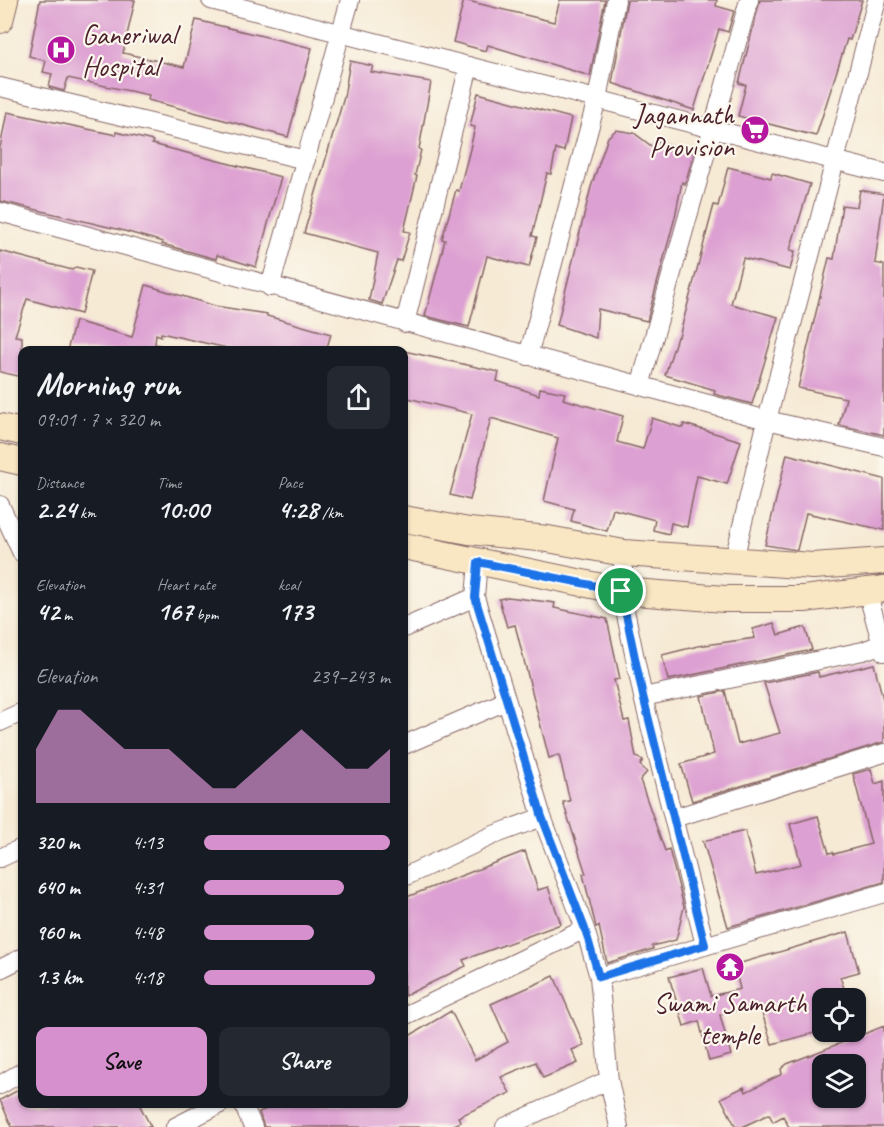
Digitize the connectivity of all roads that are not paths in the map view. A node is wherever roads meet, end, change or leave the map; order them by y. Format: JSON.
{"nodes":[{"id":1,"x":5,"y":0,"type":"edge"},
{"id":2,"x":211,"y":0,"type":"edge"},
{"id":3,"x":350,"y":0,"type":"edge"},
{"id":4,"x":616,"y":0,"type":"edge"},
{"id":5,"x":748,"y":0,"type":"edge"},
{"id":6,"x":877,"y":0,"type":"edge"},
{"id":7,"x":0,"y":20,"type":"edge"},
{"id":8,"x":342,"y":33,"type":"junction"},
{"id":9,"x":877,"y":33,"type":"edge"},
{"id":10,"x":469,"y":66,"type":"junction"},
{"id":11,"x":0,"y":87,"type":"edge"},
{"id":12,"x":597,"y":99,"type":"junction"},
{"id":13,"x":714,"y":129,"type":"junction"},
{"id":14,"x":306,"y":160,"type":"junction"},
{"id":15,"x":835,"y":160,"type":"junction"},
{"id":16,"x":884,"y":172,"type":"edge"},
{"id":17,"x":0,"y":212,"type":"edge"},
{"id":18,"x":270,"y":287,"type":"junction"},
{"id":19,"x":405,"y":323,"type":"junction"},
{"id":20,"x":528,"y":356,"type":"junction"},
{"id":21,"x":640,"y":386,"type":"junction"},
{"id":22,"x":767,"y":420,"type":"junction"},
{"id":23,"x":0,"y":427,"type":"edge"},
{"id":24,"x":18,"y":431,"type":"edge"},
{"id":25,"x":884,"y":447,"type":"edge"},
{"id":26,"x":0,"y":457,"type":"edge"},
{"id":27,"x":18,"y":461,"type":"edge"},
{"id":28,"x":0,"y":505,"type":"edge"},
{"id":29,"x":408,"y":520,"type":"edge"},
{"id":30,"x":18,"y":544,"type":"edge"},
{"id":31,"x":408,"y":547,"type":"edge"},
{"id":32,"x":624,"y":554,"type":"junction"},
{"id":33,"x":734,"y":560,"type":"junction"},
{"id":34,"x":884,"y":561,"type":"edge"},
{"id":35,"x":478,"y":562,"type":"junction"},
{"id":36,"x":876,"y":590,"type":"edge"},
{"id":37,"x":621,"y":591,"type":"junction"},
{"id":38,"x":475,"y":597,"type":"junction"},
{"id":39,"x":408,"y":626,"type":"edge"},
{"id":40,"x":883,"y":648,"type":"edge"},
{"id":41,"x":643,"y":696,"type":"junction"},
{"id":42,"x":506,"y":701,"type":"junction"},
{"id":43,"x":18,"y":714,"type":"edge"},
{"id":44,"x":0,"y":722,"type":"edge"},
{"id":45,"x":408,"y":743,"type":"edge"},
{"id":46,"x":884,"y":753,"type":"edge"},
{"id":47,"x":542,"y":817,"type":"junction"},
{"id":48,"x":674,"y":818,"type":"junction"},
{"id":49,"x":18,"y":850,"type":"edge"},
{"id":50,"x":0,"y":858,"type":"edge"},
{"id":51,"x":408,"y":875,"type":"edge"},
{"id":52,"x":884,"y":893,"type":"edge"},
{"id":53,"x":585,"y":929,"type":"junction"},
{"id":54,"x":705,"y":945,"type":"junction"},
{"id":55,"x":18,"y":960,"type":"edge"},
{"id":56,"x":0,"y":969,"type":"edge"},
{"id":57,"x":599,"y":977,"type":"junction"},
{"id":58,"x":408,"y":1014,"type":"edge"},
{"id":59,"x":18,"y":1074,"type":"edge"},
{"id":60,"x":609,"y":1080,"type":"junction"},
{"id":61,"x":0,"y":1085,"type":"edge"},
{"id":62,"x":212,"y":1108,"type":"edge"},
{"id":63,"x":245,"y":1108,"type":"edge"},
{"id":64,"x":175,"y":1127,"type":"edge"},
{"id":65,"x":253,"y":1127,"type":"edge"},
{"id":66,"x":505,"y":1127,"type":"edge"},
{"id":67,"x":619,"y":1127,"type":"edge"}],
"edges":[{"from":1,"to":7,"type":"main road"},
{"from":2,"to":8,"type":"street"},
{"from":3,"to":8,"type":"street"},
{"from":4,"to":12,"type":"street"},
{"from":5,"to":13,"type":"street"},
{"from":6,"to":9,"type":"street"},
{"from":8,"to":10,"type":"street"},
{"from":8,"to":14,"type":"street"},
{"from":9,"to":15,"type":"street"},
{"from":10,"to":12,"type":"street"},
{"from":10,"to":19,"type":"street"},
{"from":11,"to":14,"type":"street"},
{"from":12,"to":13,"type":"street"},
{"from":12,"to":20,"type":"street"},
{"from":13,"to":15,"type":"street"},
{"from":13,"to":21,"type":"street"},
{"from":14,"to":18,"type":"street"},
{"from":15,"to":16,"type":"street"},
{"from":15,"to":22,"type":"street"},
{"from":17,"to":18,"type":"street"},
{"from":18,"to":19,"type":"street"},
{"from":19,"to":20,"type":"street"},
{"from":20,"to":21,"type":"street"},
{"from":21,"to":22,"type":"street"},
{"from":22,"to":25,"type":"street"},
{"from":22,"to":33,"type":"street"},
{"from":23,"to":24,"type":"main road"},
{"from":26,"to":27,"type":"main road"},
{"from":28,"to":30,"type":"street"},
{"from":29,"to":32,"type":"main road"},
{"from":31,"to":35,"type":"main road"},
{"from":32,"to":33,"type":"main road"},
{"from":32,"to":37,"type":"street"},
{"from":33,"to":34,"type":"main road"},
{"from":35,"to":37,"type":"main road"},
{"from":35,"to":38,"type":"street"},
{"from":36,"to":37,"type":"main road"},
{"from":36,"to":40,"type":"street"},
{"from":37,"to":41,"type":"street"},
{"from":38,"to":39,"type":"street"},
{"from":38,"to":42,"type":"street"},
{"from":40,"to":41,"type":"street"},
{"from":41,"to":48,"type":"street"},
{"from":42,"to":45,"type":"street"},
{"from":42,"to":47,"type":"street"},
{"from":43,"to":44,"type":"street"},
{"from":46,"to":48,"type":"street"},
{"from":47,"to":51,"type":"street"},
{"from":47,"to":53,"type":"street"},
{"from":48,"to":54,"type":"street"},
{"from":49,"to":50,"type":"street"},
{"from":52,"to":54,"type":"street"},
{"from":53,"to":57,"type":"street"},
{"from":53,"to":58,"type":"street"},
{"from":54,"to":57,"type":"street"},
{"from":55,"to":56,"type":"street"},
{"from":57,"to":60,"type":"street"},
{"from":59,"to":61,"type":"street"},
{"from":60,"to":66,"type":"street"},
{"from":60,"to":67,"type":"street"},
{"from":62,"to":64,"type":"street"},
{"from":63,"to":65,"type":"street"}]}
